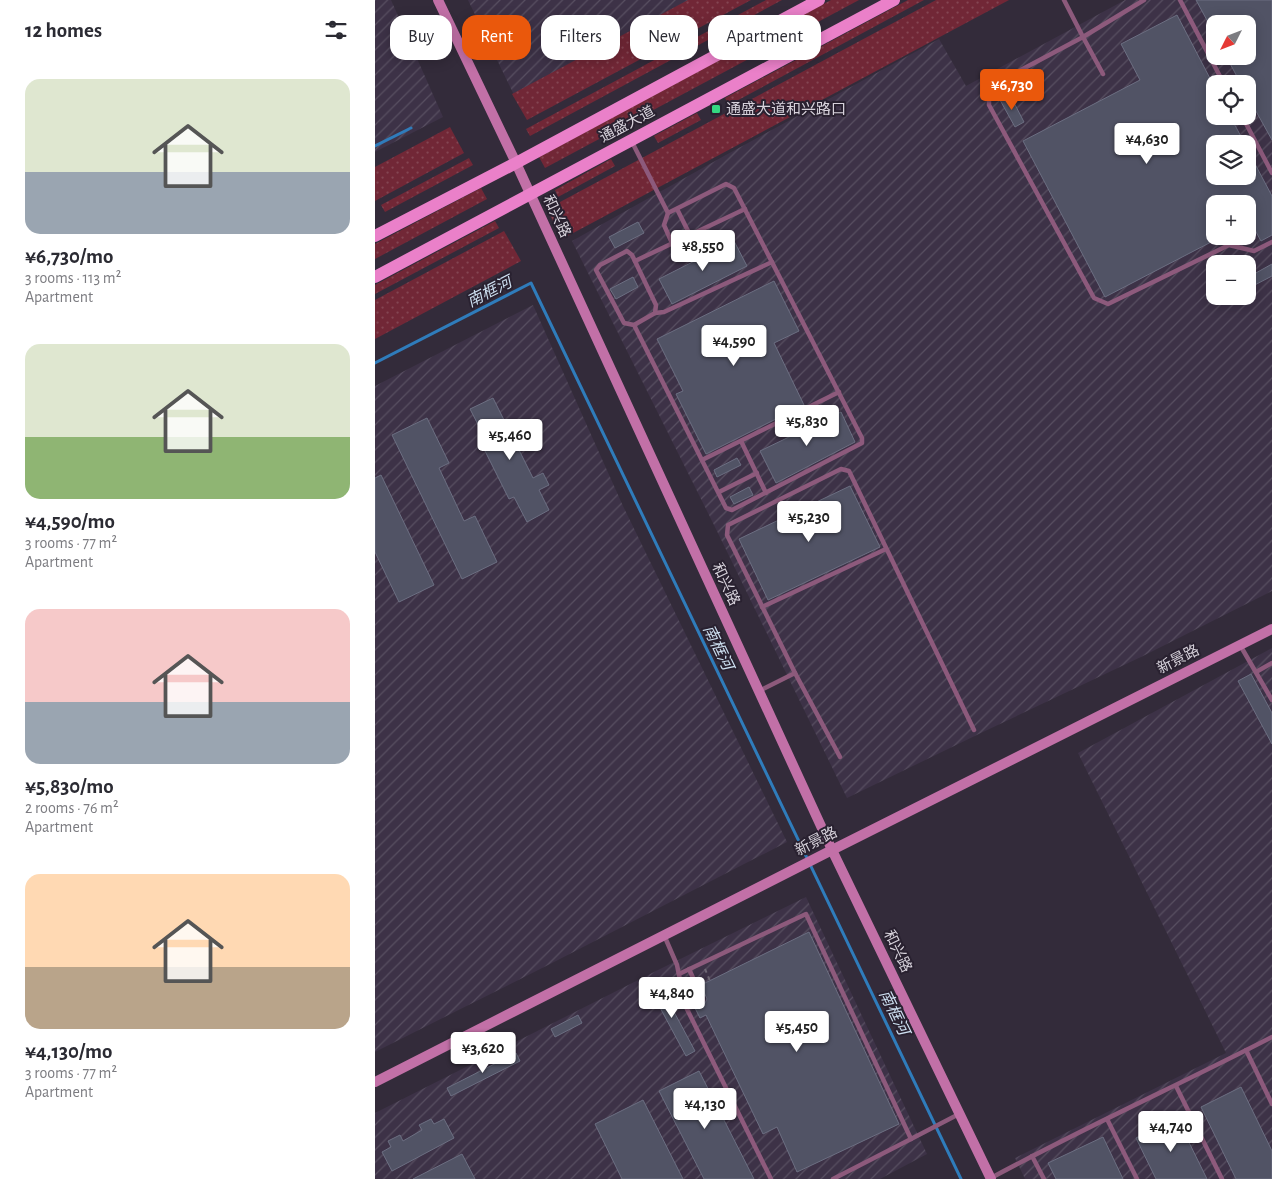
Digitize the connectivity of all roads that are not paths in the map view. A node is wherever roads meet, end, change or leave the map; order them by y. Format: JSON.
{"nodes":[{"id":1,"x":438,"y":0,"type":"edge"},
{"id":2,"x":819,"y":0,"type":"edge"},
{"id":3,"x":894,"y":0,"type":"edge"},
{"id":4,"x":1064,"y":0,"type":"edge"},
{"id":5,"x":1144,"y":0,"type":"edge"},
{"id":6,"x":1180,"y":0,"type":"edge"},
{"id":7,"x":1083,"y":37,"type":"junction"},
{"id":8,"x":1103,"y":74,"type":"dead end"},
{"id":9,"x":1219,"y":75,"type":"edge"},
{"id":10,"x":1247,"y":125,"type":"edge"},
{"id":11,"x":631,"y":141,"type":"junction"},
{"id":12,"x":516,"y":163,"type":"junction"},
{"id":13,"x":1272,"y":173,"type":"edge"},
{"id":14,"x":530,"y":195,"type":"junction"},
{"id":15,"x":677,"y":209,"type":"junction"},
{"id":16,"x":745,"y":209,"type":"junction"},
{"id":17,"x":668,"y":213,"type":"junction"},
{"id":18,"x":690,"y":235,"type":"junction"},
{"id":19,"x":375,"y":236,"type":"edge"},
{"id":20,"x":1272,"y":242,"type":"edge"},
{"id":21,"x":672,"y":243,"type":"junction"},
{"id":22,"x":635,"y":261,"type":"junction"},
{"id":23,"x":772,"y":262,"type":"junction"},
{"id":24,"x":375,"y":277,"type":"edge"},
{"id":25,"x":655,"y":313,"type":"junction"},
{"id":26,"x":634,"y":325,"type":"junction"},
{"id":27,"x":839,"y":392,"type":"junction"},
{"id":28,"x":741,"y":441,"type":"junction"},
{"id":29,"x":703,"y":460,"type":"junction"},
{"id":30,"x":757,"y":473,"type":"junction"},
{"id":31,"x":719,"y":492,"type":"junction"},
{"id":32,"x":766,"y":493,"type":"junction"},
{"id":33,"x":886,"y":549,"type":"junction"},
{"id":34,"x":762,"y":607,"type":"junction"},
{"id":35,"x":1272,"y":629,"type":"edge"},
{"id":36,"x":1240,"y":645,"type":"junction"},
{"id":37,"x":1272,"y":663,"type":"edge"},
{"id":38,"x":1256,"y":672,"type":"junction"},
{"id":39,"x":795,"y":673,"type":"junction"},
{"id":40,"x":759,"y":691,"type":"junction"},
{"id":41,"x":1272,"y":700,"type":"edge"},
{"id":42,"x":974,"y":730,"type":"dead end"},
{"id":43,"x":840,"y":757,"type":"dead end"},
{"id":44,"x":832,"y":850,"type":"junction"},
{"id":45,"x":664,"y":935,"type":"junction"},
{"id":46,"x":689,"y":969,"type":"junction"},
{"id":47,"x":679,"y":974,"type":"junction"},
{"id":48,"x":703,"y":1000,"type":"dead end"},
{"id":49,"x":1272,"y":1037,"type":"edge"},
{"id":50,"x":1246,"y":1050,"type":"junction"},
{"id":51,"x":375,"y":1082,"type":"edge"},
{"id":52,"x":1176,"y":1086,"type":"junction"},
{"id":53,"x":1272,"y":1104,"type":"edge"},
{"id":54,"x":960,"y":1113,"type":"junction"},
{"id":55,"x":1107,"y":1119,"type":"junction"},
{"id":56,"x":911,"y":1139,"type":"junction"},
{"id":57,"x":1032,"y":1156,"type":"junction"},
{"id":58,"x":991,"y":1178,"type":"edge"},
{"id":59,"x":771,"y":1179,"type":"edge"},
{"id":60,"x":833,"y":1179,"type":"edge"},
{"id":61,"x":1044,"y":1179,"type":"edge"},
{"id":62,"x":1137,"y":1179,"type":"edge"},
{"id":63,"x":1222,"y":1179,"type":"edge"}],
"edges":[{"from":1,"to":12,"type":"street","name":"和兴路"},
{"from":2,"to":12,"type":"main road","name":"通盛大道"},
{"from":3,"to":11,"type":"main road","name":"通盛大道"},
{"from":4,"to":7,"type":"lane"},
{"from":5,"to":7,"type":"lane"},
{"from":6,"to":9,"type":"lane"},
{"from":7,"to":8,"type":"lane"},
{"from":7,"to":20,"type":"lane"},
{"from":10,"to":13,"type":"lane"},
{"from":11,"to":14,"type":"main road","name":"通盛大道"},
{"from":11,"to":17,"type":"lane"},
{"from":12,"to":14,"type":"street","name":"和兴路"},
{"from":12,"to":19,"type":"main road","name":"通盛大道"},
{"from":14,"to":24,"type":"main road","name":"通盛大道"},
{"from":14,"to":40,"type":"street","name":"和兴路"},
{"from":15,"to":16,"type":"lane"},
{"from":15,"to":17,"type":"lane"},
{"from":15,"to":18,"type":"lane"},
{"from":16,"to":18,"type":"lane"},
{"from":16,"to":23,"type":"lane"},
{"from":17,"to":21,"type":"lane"},
{"from":18,"to":21,"type":"lane"},
{"from":21,"to":22,"type":"lane"},
{"from":22,"to":25,"type":"lane"},
{"from":22,"to":26,"type":"lane"},
{"from":23,"to":25,"type":"lane"},
{"from":23,"to":27,"type":"lane"},
{"from":25,"to":26,"type":"lane"},
{"from":26,"to":29,"type":"lane"},
{"from":27,"to":28,"type":"lane"},
{"from":27,"to":32,"type":"lane"},
{"from":28,"to":29,"type":"lane"},
{"from":28,"to":30,"type":"lane"},
{"from":29,"to":31,"type":"lane"},
{"from":30,"to":31,"type":"lane"},
{"from":30,"to":32,"type":"lane"},
{"from":31,"to":32,"type":"lane"},
{"from":33,"to":34,"type":"lane"},
{"from":33,"to":34,"type":"lane"},
{"from":33,"to":42,"type":"lane"},
{"from":34,"to":39,"type":"lane"},
{"from":35,"to":36,"type":"street","name":"新景路"},
{"from":36,"to":38,"type":"lane"},
{"from":36,"to":44,"type":"street","name":"新景路"},
{"from":37,"to":38,"type":"lane"},
{"from":38,"to":41,"type":"lane"},
{"from":39,"to":40,"type":"lane"},
{"from":39,"to":43,"type":"lane"},
{"from":40,"to":44,"type":"street","name":"和兴路"},
{"from":44,"to":45,"type":"street","name":"新景路"},
{"from":44,"to":54,"type":"street","name":"和兴路"},
{"from":45,"to":47,"type":"lane"},
{"from":45,"to":51,"type":"street","name":"新景路"},
{"from":46,"to":47,"type":"lane"},
{"from":46,"to":48,"type":"lane"},
{"from":46,"to":56,"type":"lane"},
{"from":47,"to":59,"type":"lane"},
{"from":49,"to":50,"type":"lane"},
{"from":50,"to":52,"type":"lane"},
{"from":50,"to":53,"type":"lane"},
{"from":52,"to":55,"type":"lane"},
{"from":52,"to":63,"type":"lane"},
{"from":54,"to":56,"type":"lane"},
{"from":54,"to":58,"type":"street","name":"和兴路"},
{"from":55,"to":57,"type":"lane"},
{"from":55,"to":62,"type":"lane"},
{"from":56,"to":60,"type":"lane"},
{"from":57,"to":58,"type":"lane"},
{"from":57,"to":61,"type":"lane"}]}
